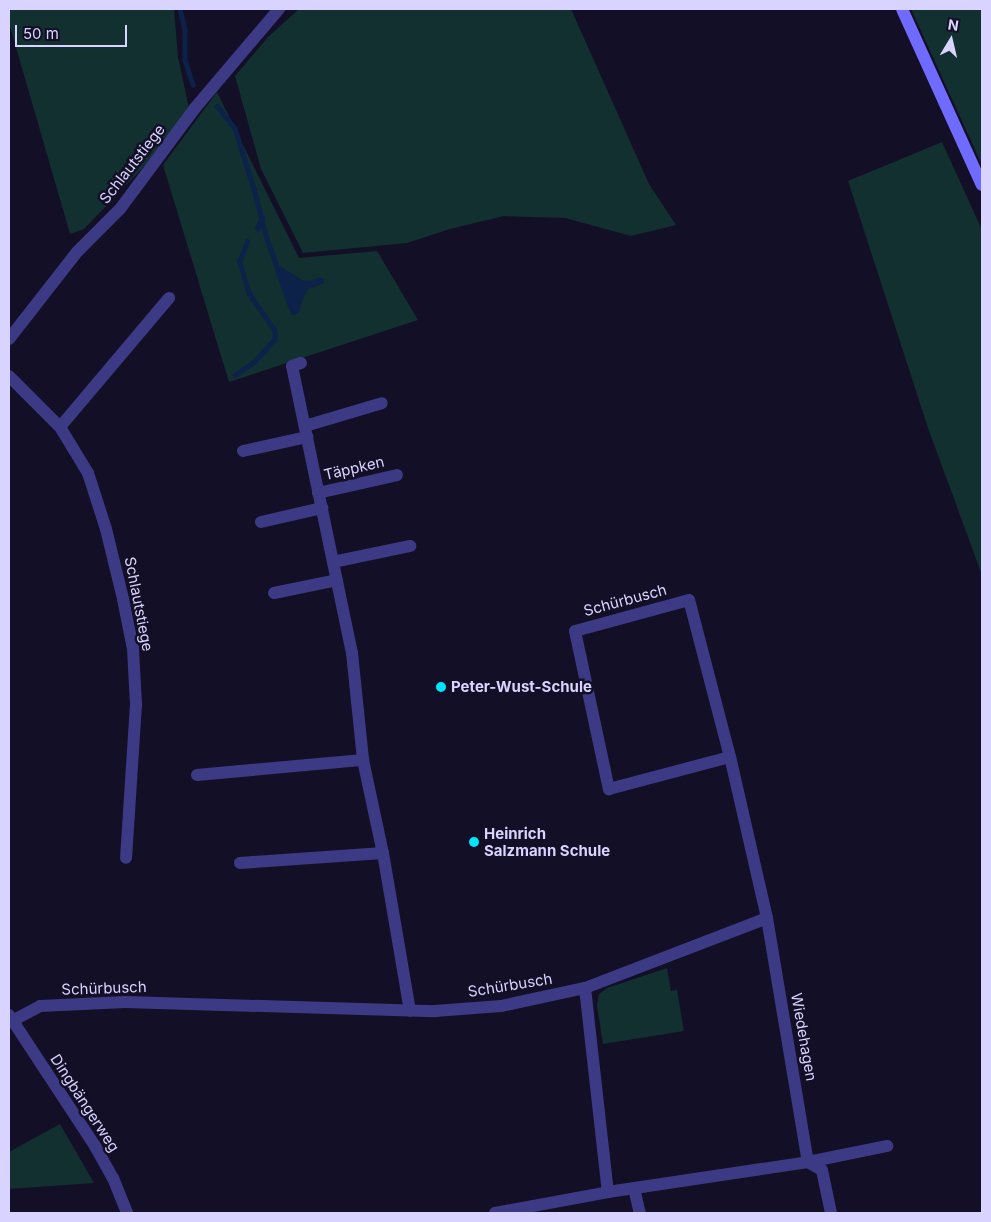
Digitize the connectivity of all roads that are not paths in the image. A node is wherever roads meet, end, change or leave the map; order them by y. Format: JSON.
{"nodes":[{"id":1,"x":279,"y":9,"type":"edge"},
{"id":2,"x":902,"y":9,"type":"edge"},
{"id":3,"x":982,"y":185,"type":"edge"},
{"id":4,"x":169,"y":298,"type":"dead end"},
{"id":5,"x":9,"y":339,"type":"edge"},
{"id":6,"x":301,"y":363,"type":"dead end"},
{"id":7,"x":9,"y":376,"type":"edge"},
{"id":8,"x":382,"y":404,"type":"dead end"},
{"id":9,"x":60,"y":427,"type":"junction"},
{"id":10,"x":306,"y":432,"type":"junction"},
{"id":11,"x":243,"y":451,"type":"dead end"},
{"id":12,"x":397,"y":476,"type":"dead end"},
{"id":13,"x":318,"y":493,"type":"junction"},
{"id":14,"x":322,"y":508,"type":"junction"},
{"id":15,"x":261,"y":522,"type":"dead end"},
{"id":16,"x":410,"y":546,"type":"dead end"},
{"id":17,"x":333,"y":562,"type":"junction"},
{"id":18,"x":337,"y":580,"type":"junction"},
{"id":19,"x":274,"y":593,"type":"dead end"},
{"id":20,"x":730,"y":757,"type":"junction"},
{"id":21,"x":362,"y":760,"type":"junction"},
{"id":22,"x":197,"y":775,"type":"dead end"},
{"id":23,"x":383,"y":853,"type":"junction"},
{"id":24,"x":126,"y":858,"type":"dead end"},
{"id":25,"x":240,"y":863,"type":"dead end"},
{"id":26,"x":767,"y":918,"type":"junction"},
{"id":27,"x":586,"y":988,"type":"junction"},
{"id":28,"x":410,"y":1011,"type":"junction"},
{"id":29,"x":10,"y":1018,"type":"edge"},
{"id":30,"x":887,"y":1146,"type":"dead end"},
{"id":31,"x":808,"y":1162,"type":"junction"},
{"id":32,"x":634,"y":1188,"type":"junction"},
{"id":33,"x":608,"y":1192,"type":"junction"},
{"id":34,"x":127,"y":1213,"type":"edge"},
{"id":35,"x":495,"y":1213,"type":"edge"},
{"id":36,"x":640,"y":1213,"type":"edge"},
{"id":37,"x":831,"y":1213,"type":"edge"}],
"edges":[{"from":1,"to":5,"type":"street","name":"Schlautstiege"},
{"from":2,"to":3,"type":"main road"},
{"from":4,"to":9,"type":"street"},
{"from":6,"to":10,"type":"street","name":"Täppken"},
{"from":7,"to":9,"type":"street","name":"Schlautstiege"},
{"from":8,"to":10,"type":"street"},
{"from":9,"to":24,"type":"street","name":"Schlautstiege"},
{"from":10,"to":11,"type":"street"},
{"from":10,"to":13,"type":"street","name":"Täppken"},
{"from":12,"to":13,"type":"street","name":"Täppken"},
{"from":13,"to":14,"type":"street","name":"Täppken"},
{"from":14,"to":15,"type":"street"},
{"from":14,"to":17,"type":"street","name":"Täppken"},
{"from":16,"to":17,"type":"street"},
{"from":17,"to":18,"type":"street","name":"Täppken"},
{"from":18,"to":19,"type":"street"},
{"from":18,"to":21,"type":"street","name":"Täppken"},
{"from":20,"to":20,"type":"street","name":"Schürbusch"},
{"from":20,"to":26,"type":"street","name":"Schürbusch"},
{"from":21,"to":22,"type":"street"},
{"from":21,"to":23,"type":"street"},
{"from":23,"to":25,"type":"street"},
{"from":23,"to":28,"type":"street"},
{"from":26,"to":27,"type":"street","name":"Schürbusch"},
{"from":26,"to":31,"type":"street","name":"Wiedehagen"},
{"from":27,"to":28,"type":"street","name":"Schürbusch"},
{"from":27,"to":33,"type":"street"},
{"from":28,"to":29,"type":"street","name":"Schürbusch"},
{"from":29,"to":34,"type":"street","name":"Dingbängerweg"},
{"from":30,"to":31,"type":"street"},
{"from":31,"to":32,"type":"street"},
{"from":31,"to":37,"type":"street"},
{"from":32,"to":33,"type":"street"},
{"from":32,"to":36,"type":"street"},
{"from":33,"to":35,"type":"street"}]}
